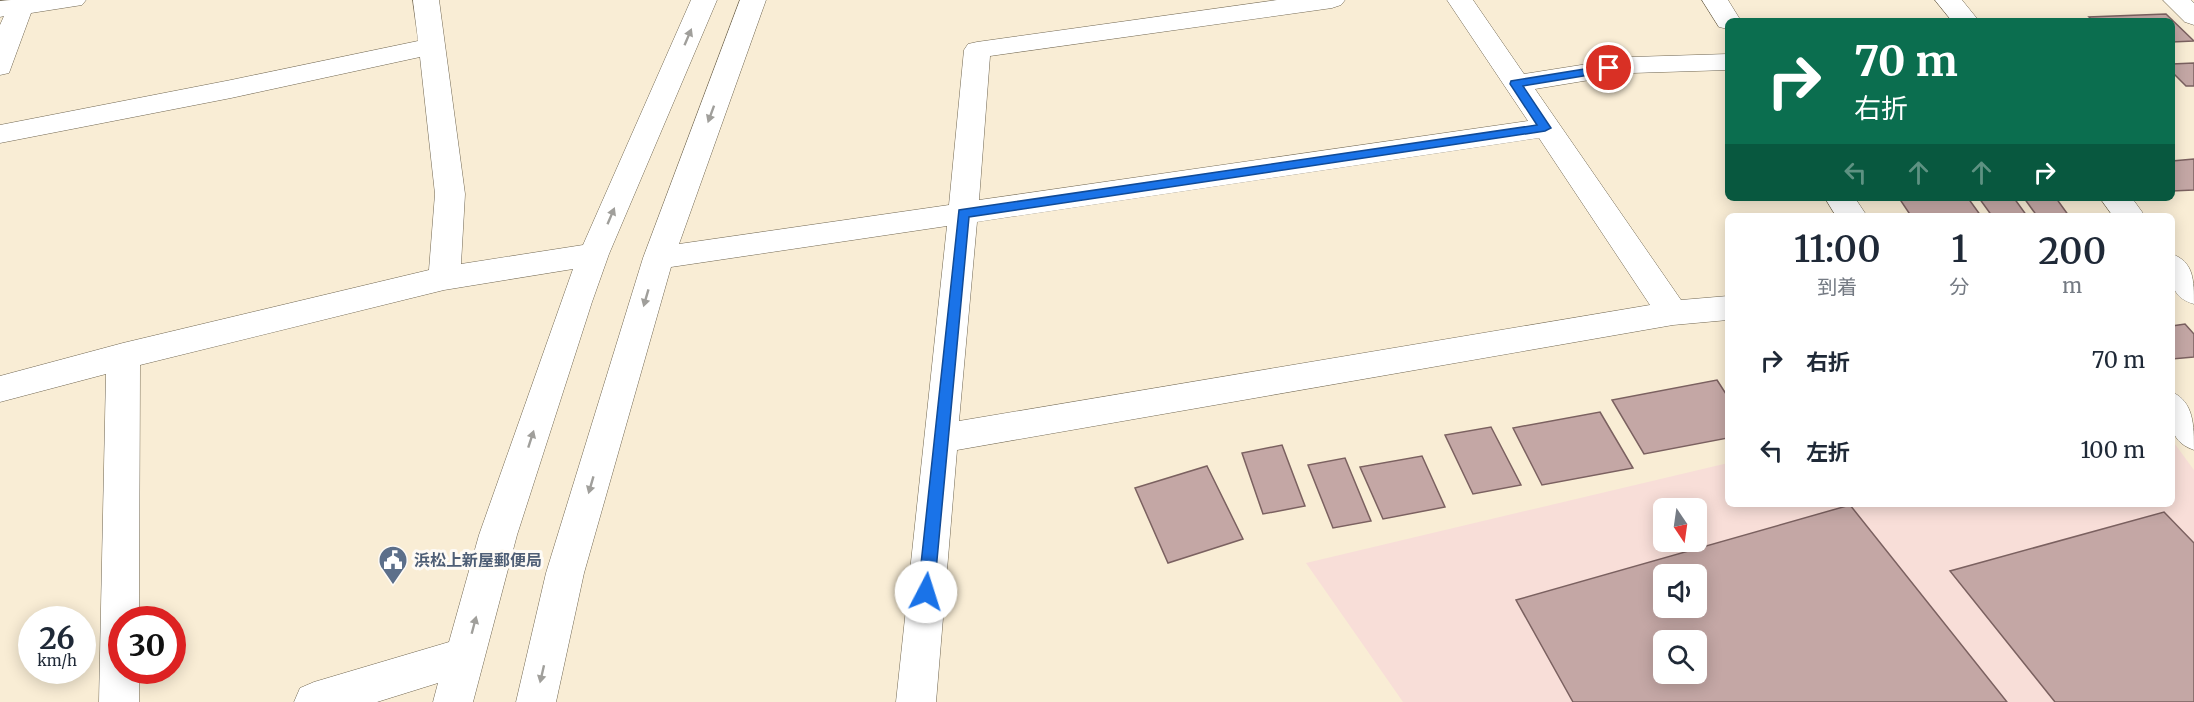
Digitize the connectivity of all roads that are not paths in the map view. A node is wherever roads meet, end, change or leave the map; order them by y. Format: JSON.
{"nodes":[{"id":1,"x":72,"y":0,"type":"edge"},
{"id":2,"x":426,"y":0,"type":"edge"},
{"id":3,"x":705,"y":0,"type":"edge"},
{"id":4,"x":753,"y":0,"type":"edge"},
{"id":5,"x":1332,"y":0,"type":"edge"},
{"id":6,"x":1460,"y":0,"type":"edge"},
{"id":7,"x":1715,"y":0,"type":"edge"},
{"id":8,"x":1948,"y":0,"type":"edge"},
{"id":9,"x":2176,"y":0,"type":"edge"},
{"id":10,"x":10,"y":8,"type":"edge"},
{"id":11,"x":2194,"y":17,"type":"edge"},
{"id":12,"x":1726,"y":18,"type":"edge"},
{"id":13,"x":1963,"y":18,"type":"edge"},
{"id":14,"x":431,"y":46,"type":"junction"},
{"id":15,"x":1725,"y":62,"type":"edge"},
{"id":16,"x":0,"y":66,"type":"edge"},
{"id":17,"x":1515,"y":84,"type":"junction"},
{"id":18,"x":1545,"y":128,"type":"junction"},
{"id":19,"x":0,"y":134,"type":"edge"},
{"id":20,"x":2118,"y":201,"type":"edge"},
{"id":21,"x":963,"y":213,"type":"junction"},
{"id":22,"x":2128,"y":213,"type":"edge"},
{"id":23,"x":594,"y":254,"type":"junction"},
{"id":24,"x":658,"y":258,"type":"junction"},
{"id":25,"x":2175,"y":269,"type":"edge"},
{"id":26,"x":444,"y":278,"type":"junction"},
{"id":27,"x":2194,"y":292,"type":"edge"},
{"id":28,"x":1725,"y":308,"type":"edge"},
{"id":29,"x":1672,"y":314,"type":"junction"},
{"id":30,"x":123,"y":356,"type":"junction"},
{"id":31,"x":0,"y":389,"type":"edge"},
{"id":32,"x":2194,"y":401,"type":"edge"},
{"id":33,"x":2175,"y":404,"type":"edge"},
{"id":34,"x":2175,"y":409,"type":"edge"},
{"id":35,"x":2194,"y":436,"type":"edge"},
{"id":36,"x":940,"y":439,"type":"junction"},
{"id":37,"x":465,"y":656,"type":"junction"},
{"id":38,"x":118,"y":702,"type":"edge"},
{"id":39,"x":314,"y":702,"type":"edge"},
{"id":40,"x":453,"y":702,"type":"edge"},
{"id":41,"x":536,"y":702,"type":"edge"},
{"id":42,"x":916,"y":702,"type":"edge"}],
"edges":[{"from":1,"to":10,"type":"street"},
{"from":2,"to":14,"type":"street"},
{"from":23,"to":3,"type":"street","one_way":true},
{"from":4,"to":24,"type":"street","one_way":true},
{"from":5,"to":21,"type":"street"},
{"from":6,"to":17,"type":"street"},
{"from":7,"to":12,"type":"street"},
{"from":8,"to":13,"type":"street"},
{"from":9,"to":11,"type":"street"},
{"from":10,"to":16,"type":"street"},
{"from":14,"to":19,"type":"street"},
{"from":14,"to":26,"type":"street"},
{"from":15,"to":17,"type":"street"},
{"from":17,"to":18,"type":"street"},
{"from":18,"to":21,"type":"street"},
{"from":18,"to":29,"type":"street"},
{"from":20,"to":22,"type":"street"},
{"from":21,"to":24,"type":"street"},
{"from":21,"to":36,"type":"street"},
{"from":23,"to":26,"type":"street"},
{"from":37,"to":23,"type":"street","one_way":true},
{"from":24,"to":41,"type":"street","one_way":true},
{"from":25,"to":27,"type":"street"},
{"from":26,"to":30,"type":"street"},
{"from":28,"to":29,"type":"street"},
{"from":29,"to":36,"type":"street"},
{"from":30,"to":31,"type":"street"},
{"from":30,"to":38,"type":"street"},
{"from":32,"to":33,"type":"street"},
{"from":34,"to":35,"type":"street"},
{"from":36,"to":42,"type":"street"},
{"from":37,"to":39,"type":"street"},
{"from":37,"to":40,"type":"street"}]}
